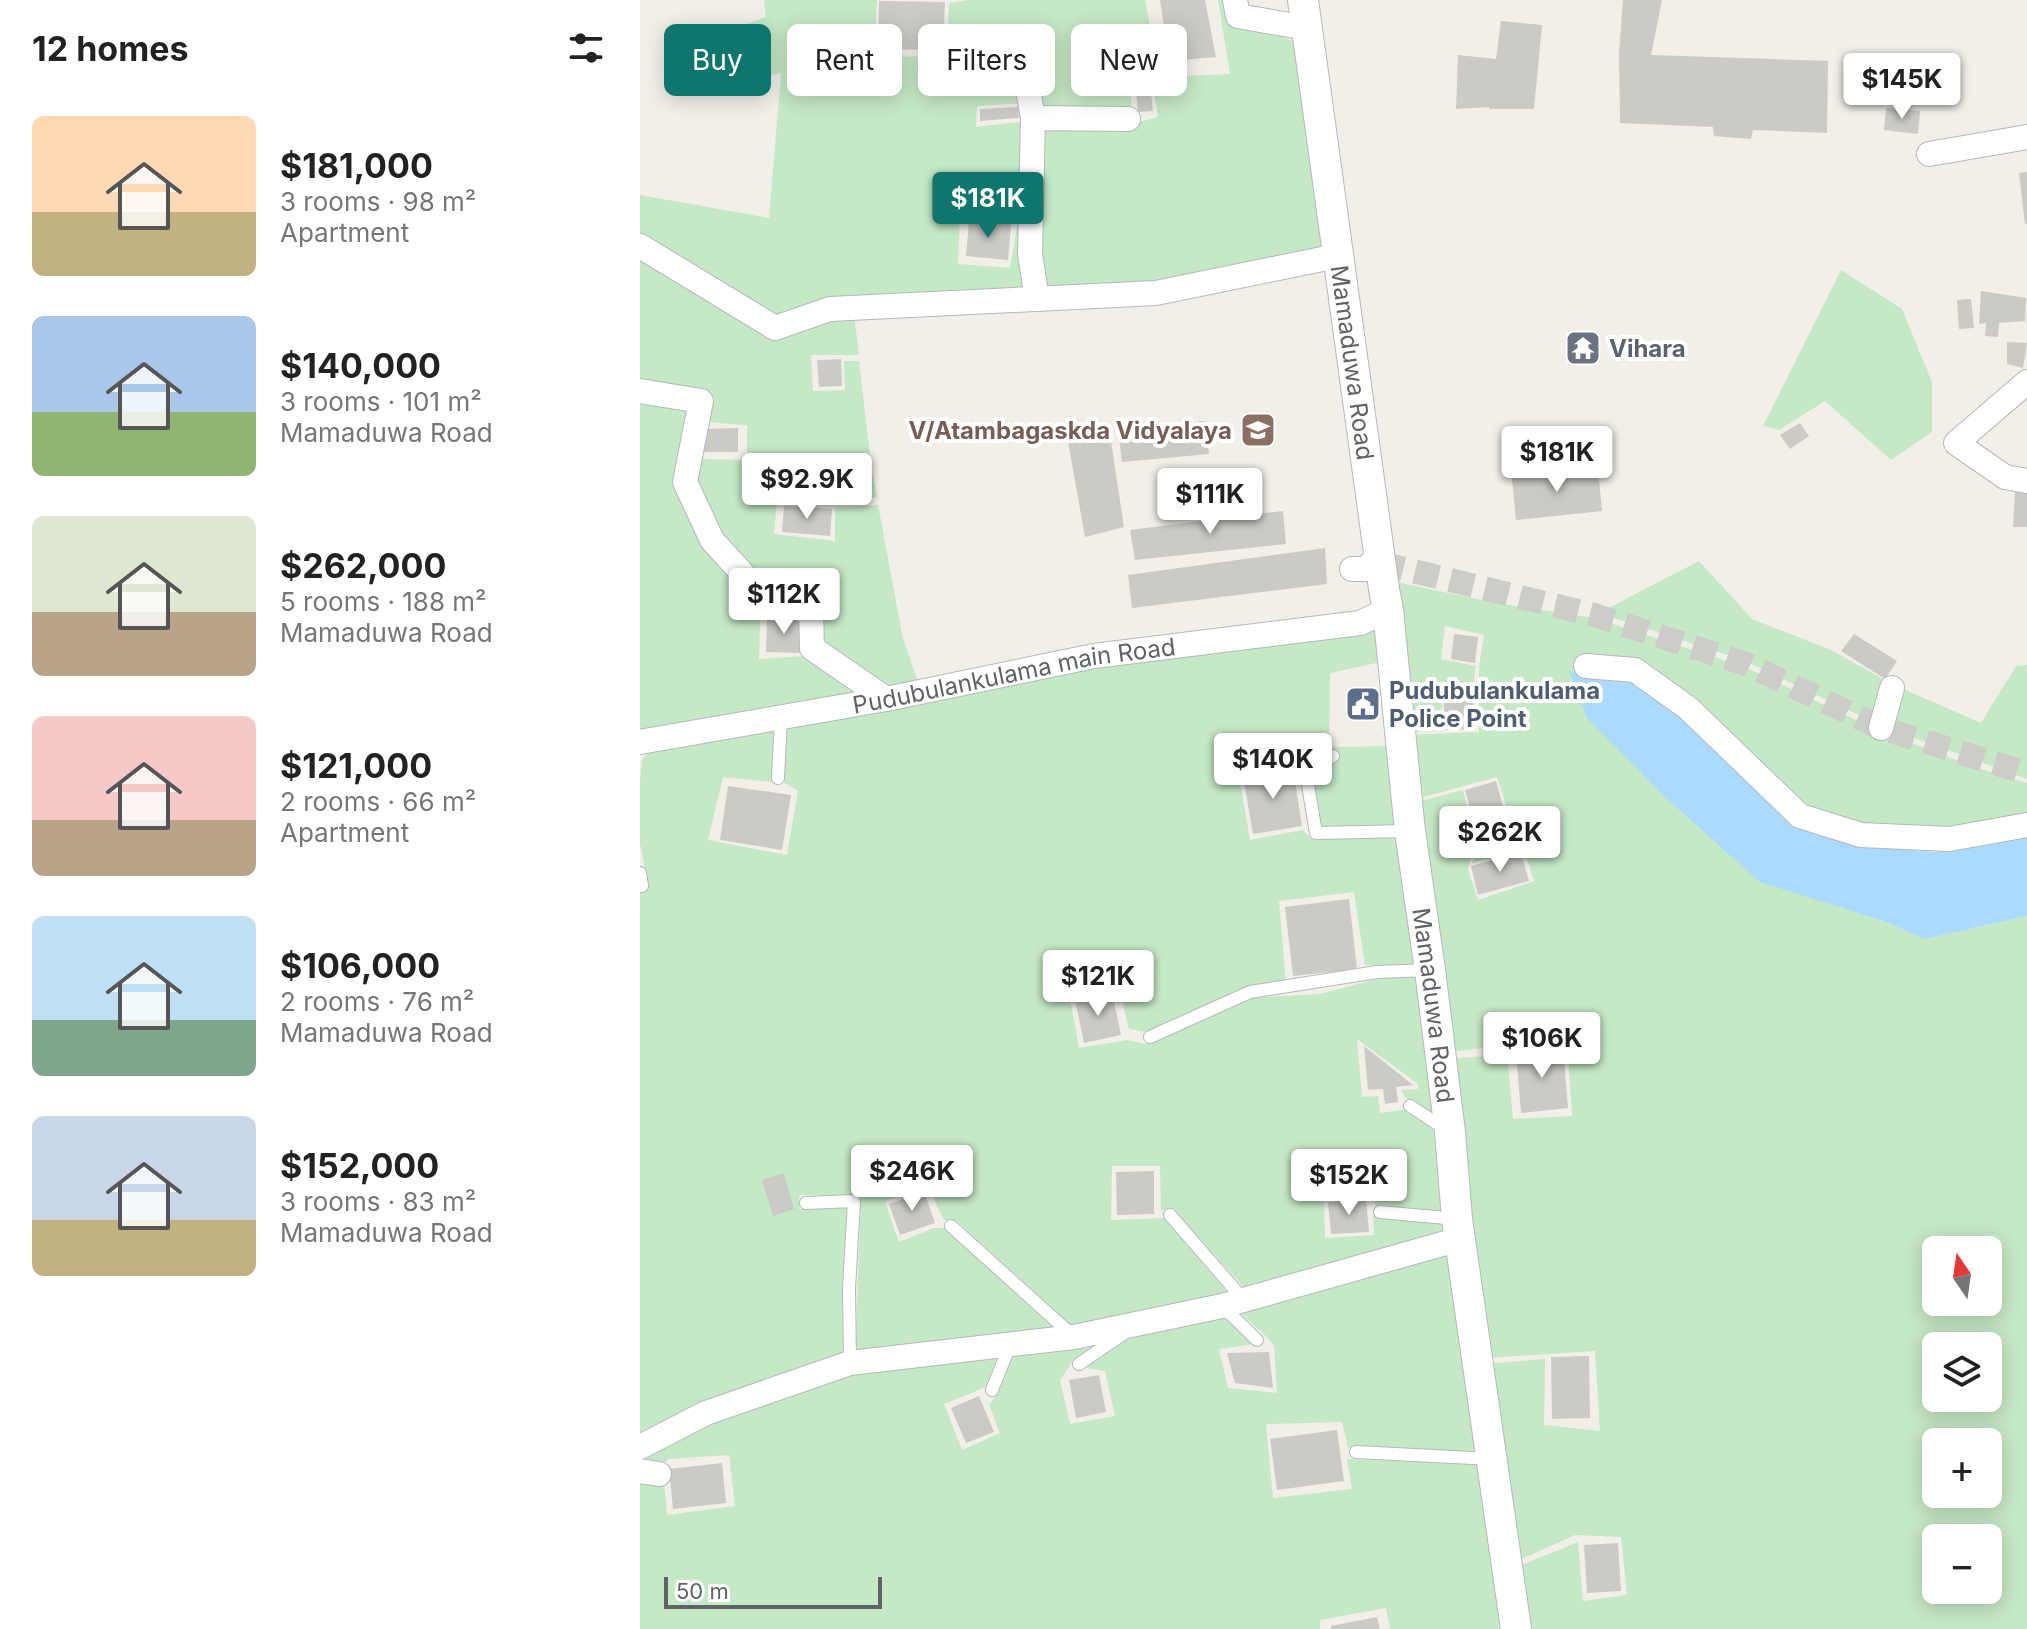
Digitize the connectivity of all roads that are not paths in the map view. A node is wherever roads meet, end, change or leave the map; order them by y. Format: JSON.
{"nodes":[{"id":1,"x":1235,"y":0,"type":"edge"},
{"id":2,"x":1304,"y":14,"type":"edge"},
{"id":3,"x":1029,"y":96,"type":"edge"},
{"id":4,"x":1033,"y":118,"type":"junction"},
{"id":5,"x":1128,"y":119,"type":"dead end"},
{"id":6,"x":2027,"y":137,"type":"edge"},
{"id":7,"x":1929,"y":154,"type":"dead end"},
{"id":8,"x":640,"y":246,"type":"edge"},
{"id":9,"x":1337,"y":256,"type":"junction"},
{"id":10,"x":1037,"y":299,"type":"junction"},
{"id":11,"x":2027,"y":382,"type":"edge"},
{"id":12,"x":640,"y":391,"type":"edge"},
{"id":13,"x":2027,"y":481,"type":"edge"},
{"id":14,"x":1379,"y":554,"type":"junction"},
{"id":15,"x":1352,"y":569,"type":"dead end"},
{"id":16,"x":1388,"y":610,"type":"junction"},
{"id":17,"x":1586,"y":666,"type":"dead end"},
{"id":18,"x":1892,"y":688,"type":"dead end"},
{"id":19,"x":886,"y":699,"type":"junction"},
{"id":20,"x":781,"y":718,"type":"junction"},
{"id":21,"x":1881,"y":728,"type":"dead end"},
{"id":22,"x":645,"y":745,"type":"edge"},
{"id":23,"x":1333,"y":756,"type":"dead end"},
{"id":24,"x":778,"y":778,"type":"dead end"},
{"id":25,"x":2027,"y":825,"type":"edge"},
{"id":26,"x":1410,"y":831,"type":"junction"},
{"id":27,"x":1430,"y":970,"type":"junction"},
{"id":28,"x":1150,"y":1037,"type":"dead end"},
{"id":29,"x":1410,"y":1106,"type":"dead end"},
{"id":30,"x":1450,"y":1132,"type":"junction"},
{"id":31,"x":806,"y":1203,"type":"dead end"},
{"id":32,"x":1380,"y":1212,"type":"dead end"},
{"id":33,"x":1170,"y":1215,"type":"dead end"},
{"id":34,"x":951,"y":1226,"type":"dead end"},
{"id":35,"x":1458,"y":1229,"type":"junction"},
{"id":36,"x":1232,"y":1302,"type":"junction"},
{"id":37,"x":1139,"y":1324,"type":"junction"},
{"id":38,"x":1074,"y":1337,"type":"junction"},
{"id":39,"x":1257,"y":1340,"type":"dead end"},
{"id":40,"x":1010,"y":1345,"type":"junction"},
{"id":41,"x":850,"y":1363,"type":"junction"},
{"id":42,"x":1079,"y":1364,"type":"dead end"},
{"id":43,"x":992,"y":1390,"type":"dead end"},
{"id":44,"x":640,"y":1447,"type":"edge"},
{"id":45,"x":1356,"y":1452,"type":"dead end"},
{"id":46,"x":1492,"y":1459,"type":"junction"},
{"id":47,"x":1516,"y":1629,"type":"edge"}],
"edges":[{"from":1,"to":2,"type":"street"},
{"from":2,"to":9,"type":"street","name":"Mamaduwa Road"},
{"from":3,"to":4,"type":"street"},
{"from":4,"to":5,"type":"street"},
{"from":4,"to":10,"type":"street"},
{"from":6,"to":7,"type":"street"},
{"from":8,"to":10,"type":"street"},
{"from":9,"to":10,"type":"street"},
{"from":9,"to":14,"type":"street","name":"Mamaduwa Road"},
{"from":11,"to":13,"type":"street"},
{"from":12,"to":19,"type":"street"},
{"from":14,"to":15,"type":"street"},
{"from":14,"to":16,"type":"street","name":"Mamaduwa Road"},
{"from":16,"to":19,"type":"street","name":"Pudubulankulama main Road"},
{"from":16,"to":26,"type":"street","name":"Mamaduwa Road"},
{"from":17,"to":25,"type":"street"},
{"from":18,"to":21,"type":"street"},
{"from":19,"to":20,"type":"street","name":"Pudubulankulama main Road"},
{"from":20,"to":22,"type":"street","name":"Pudubulankulama main Road"},
{"from":20,"to":24,"type":"lane"},
{"from":23,"to":26,"type":"lane"},
{"from":26,"to":27,"type":"street","name":"Mamaduwa Road"},
{"from":27,"to":28,"type":"lane"},
{"from":27,"to":30,"type":"street","name":"Mamaduwa Road"},
{"from":29,"to":30,"type":"lane"},
{"from":30,"to":35,"type":"street","name":"Mamaduwa Road"},
{"from":31,"to":41,"type":"lane"},
{"from":32,"to":35,"type":"lane"},
{"from":33,"to":36,"type":"lane"},
{"from":34,"to":38,"type":"lane"},
{"from":35,"to":36,"type":"street"},
{"from":35,"to":46,"type":"street","name":"Mamaduwa Road"},
{"from":36,"to":37,"type":"street"},
{"from":36,"to":39,"type":"lane"},
{"from":37,"to":38,"type":"street"},
{"from":37,"to":42,"type":"lane"},
{"from":38,"to":40,"type":"street"},
{"from":40,"to":41,"type":"street"},
{"from":40,"to":43,"type":"lane"},
{"from":41,"to":44,"type":"street"},
{"from":45,"to":46,"type":"lane"},
{"from":46,"to":47,"type":"street","name":"Mamaduwa Road"}]}
